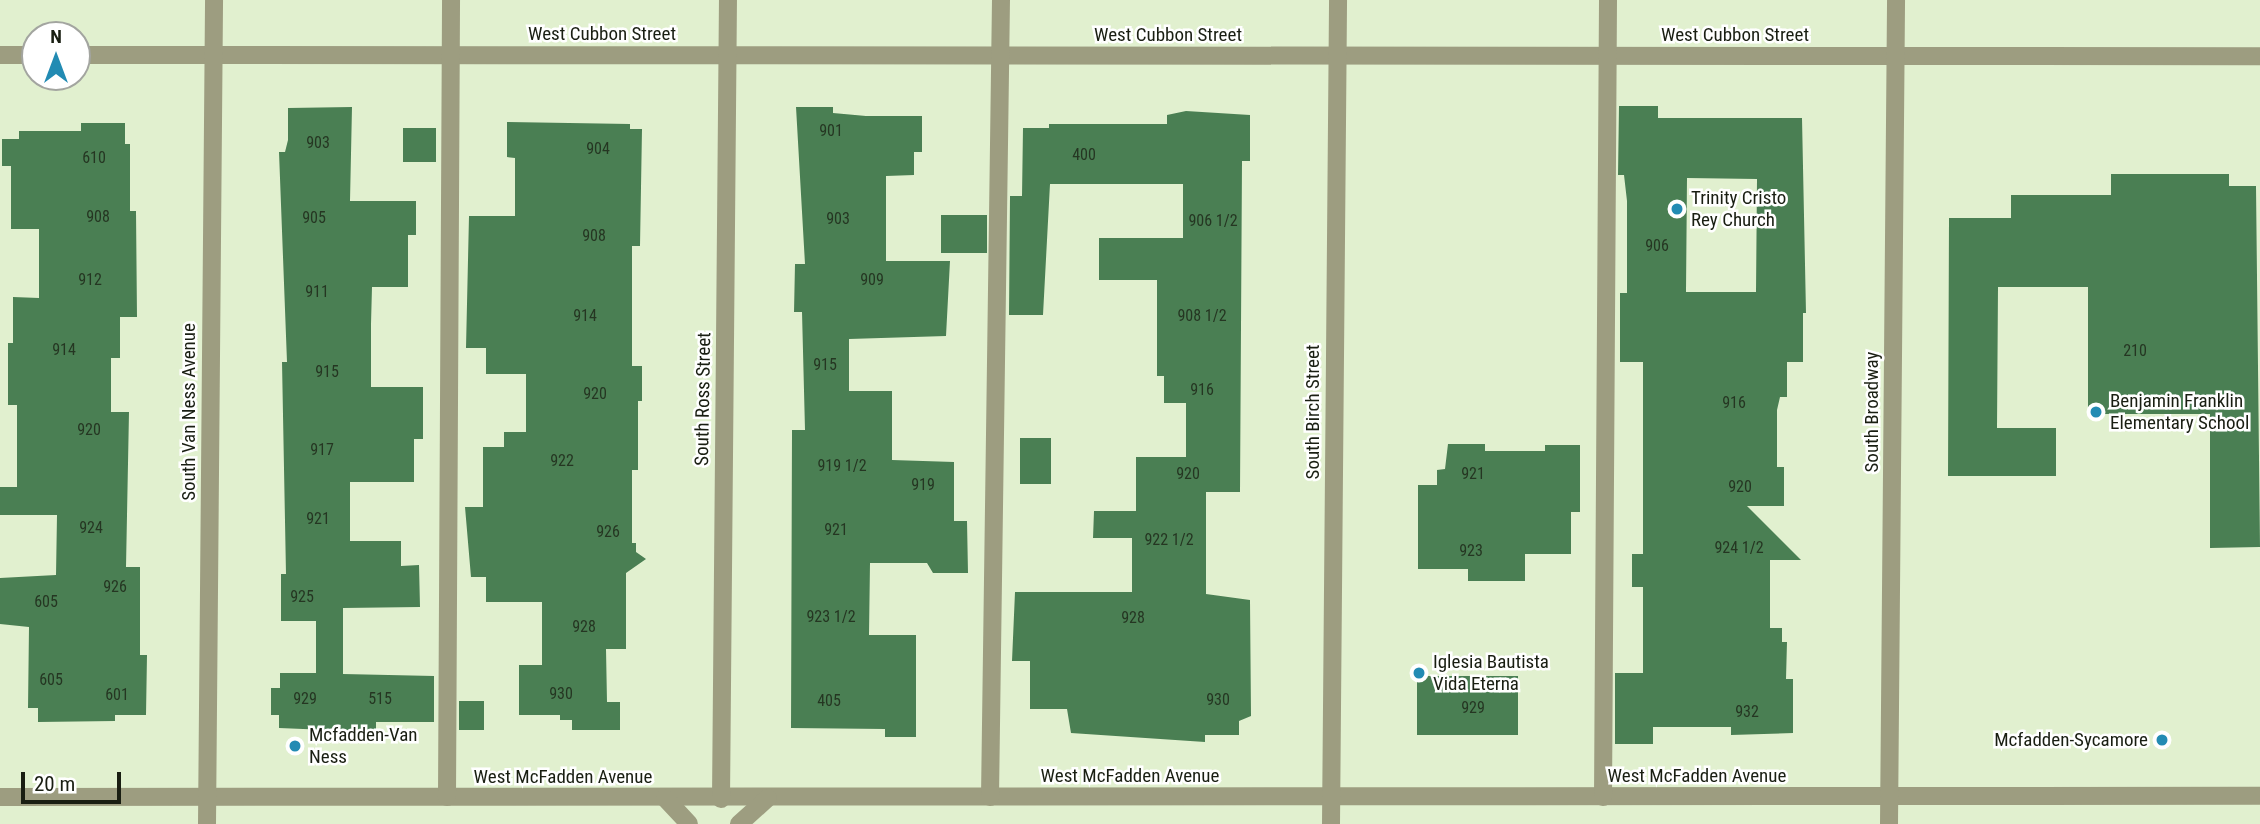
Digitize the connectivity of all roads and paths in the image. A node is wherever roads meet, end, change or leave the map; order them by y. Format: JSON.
{"nodes":[{"id":1,"x":214,"y":0,"type":"edge"},
{"id":2,"x":451,"y":0,"type":"edge"},
{"id":3,"x":727,"y":0,"type":"edge"},
{"id":4,"x":1001,"y":0,"type":"edge"},
{"id":5,"x":1338,"y":0,"type":"edge"},
{"id":6,"x":1608,"y":0,"type":"edge"},
{"id":7,"x":1896,"y":0,"type":"edge"},
{"id":8,"x":0,"y":55,"type":"edge"},
{"id":9,"x":21,"y":55,"type":"edge"},
{"id":10,"x":91,"y":55,"type":"edge"},
{"id":11,"x":213,"y":55,"type":"junction"},
{"id":12,"x":451,"y":55,"type":"junction"},
{"id":13,"x":727,"y":55,"type":"junction"},
{"id":14,"x":1000,"y":56,"type":"junction"},
{"id":15,"x":1337,"y":56,"type":"junction"},
{"id":16,"x":1608,"y":56,"type":"junction"},
{"id":17,"x":1896,"y":56,"type":"junction"},
{"id":18,"x":2260,"y":56,"type":"edge"},
{"id":19,"x":2260,"y":796,"type":"edge"},
{"id":20,"x":0,"y":797,"type":"edge"},
{"id":21,"x":207,"y":797,"type":"junction"},
{"id":22,"x":447,"y":797,"type":"junction"},
{"id":23,"x":990,"y":797,"type":"junction"},
{"id":24,"x":1332,"y":797,"type":"junction"},
{"id":25,"x":1603,"y":797,"type":"junction"},
{"id":26,"x":1889,"y":797,"type":"junction"},
{"id":27,"x":665,"y":798,"type":"junction"},
{"id":28,"x":768,"y":798,"type":"junction"},
{"id":29,"x":721,"y":799,"type":"junction"},
{"id":30,"x":207,"y":824,"type":"edge"},
{"id":31,"x":689,"y":824,"type":"edge"},
{"id":32,"x":739,"y":824,"type":"edge"},
{"id":33,"x":1331,"y":824,"type":"edge"},
{"id":34,"x":1889,"y":824,"type":"edge"}],
"edges":[{"from":1,"to":11,"type":"street","name":"South Van Ness Avenue"},
{"from":2,"to":12,"type":"street"},
{"from":3,"to":13,"type":"street","name":"South Ross Street"},
{"from":4,"to":14,"type":"street"},
{"from":5,"to":15,"type":"street","name":"South Birch Street"},
{"from":6,"to":16,"type":"street"},
{"from":7,"to":17,"type":"street","name":"South Broadway"},
{"from":8,"to":9,"type":"street"},
{"from":10,"to":11,"type":"street","name":"West Cubbon Street"},
{"from":11,"to":12,"type":"street","name":"West Cubbon Street"},
{"from":11,"to":21,"type":"street","name":"South Van Ness Avenue"},
{"from":12,"to":13,"type":"street","name":"West Cubbon Street"},
{"from":12,"to":22,"type":"street"},
{"from":13,"to":14,"type":"street","name":"West Cubbon Street"},
{"from":13,"to":29,"type":"street","name":"South Ross Street"},
{"from":14,"to":15,"type":"street","name":"West Cubbon Street"},
{"from":14,"to":23,"type":"street"},
{"from":15,"to":16,"type":"street","name":"West Cubbon Street"},
{"from":15,"to":24,"type":"street","name":"South Birch Street"},
{"from":16,"to":17,"type":"street","name":"West Cubbon Street"},
{"from":16,"to":25,"type":"street"},
{"from":17,"to":18,"type":"street","name":"West Cubbon Street"},
{"from":17,"to":26,"type":"street","name":"South Broadway"},
{"from":19,"to":26,"type":"street","name":"West McFadden Avenue"},
{"from":20,"to":21,"type":"street","name":"West McFadden Avenue"},
{"from":21,"to":22,"type":"street","name":"West McFadden Avenue"},
{"from":21,"to":30,"type":"street","name":"South Van Ness Avenue"},
{"from":22,"to":27,"type":"street","name":"West McFadden Avenue"},
{"from":23,"to":24,"type":"street","name":"West McFadden Avenue"},
{"from":23,"to":28,"type":"street","name":"West McFadden Avenue"},
{"from":24,"to":25,"type":"street","name":"West McFadden Avenue"},
{"from":24,"to":33,"type":"street","name":"South Birch Street"},
{"from":25,"to":26,"type":"street","name":"West McFadden Avenue"},
{"from":26,"to":34,"type":"street","name":"South Broadway"},
{"from":27,"to":29,"type":"street","name":"West McFadden Avenue"},
{"from":27,"to":31,"type":"street"},
{"from":28,"to":29,"type":"street","name":"West McFadden Avenue"},
{"from":28,"to":32,"type":"street"}]}
